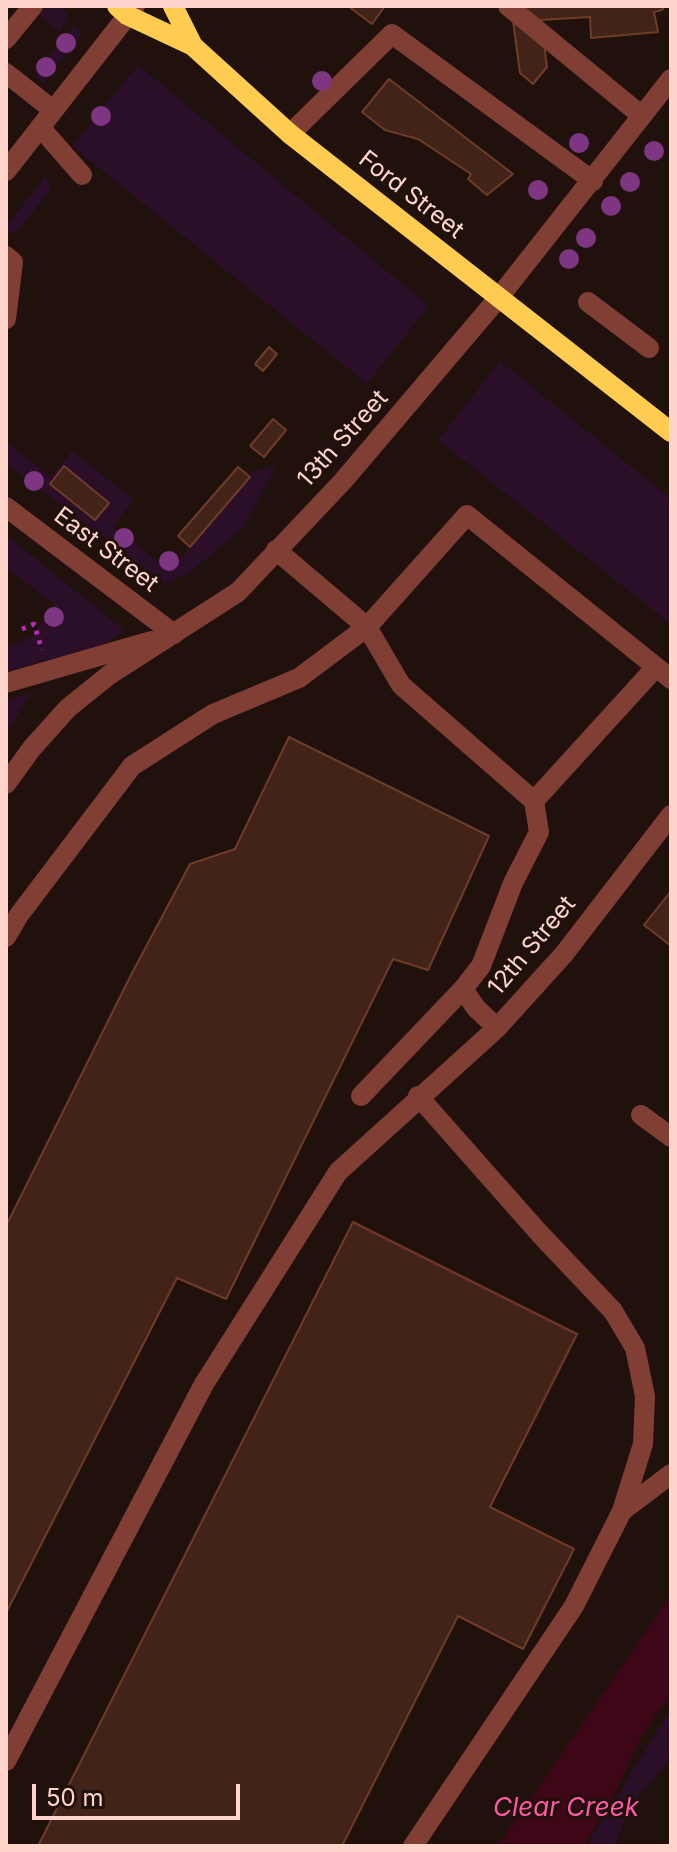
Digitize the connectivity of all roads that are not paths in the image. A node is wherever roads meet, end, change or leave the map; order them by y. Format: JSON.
{"nodes":[{"id":1,"x":33,"y":6,"type":"edge"},
{"id":2,"x":173,"y":6,"type":"edge"},
{"id":3,"x":508,"y":6,"type":"edge"},
{"id":4,"x":126,"y":9,"type":"edge"},
{"id":5,"x":6,"y":39,"type":"edge"},
{"id":6,"x":193,"y":46,"type":"junction"},
{"id":7,"x":6,"y":73,"type":"edge"},
{"id":8,"x":671,"y":79,"type":"edge"},
{"id":9,"x":53,"y":110,"type":"junction"},
{"id":10,"x":642,"y":116,"type":"junction"},
{"id":11,"x":40,"y":127,"type":"junction"},
{"id":12,"x":290,"y":134,"type":"junction"},
{"id":13,"x":6,"y":171,"type":"edge"},
{"id":14,"x":82,"y":175,"type":"dead end"},
{"id":15,"x":593,"y":181,"type":"junction"},
{"id":16,"x":10,"y":259,"type":"edge"},
{"id":17,"x":500,"y":296,"type":"junction"},
{"id":18,"x":588,"y":302,"type":"dead end"},
{"id":19,"x":6,"y":319,"type":"edge"},
{"id":20,"x":649,"y":348,"type":"dead end"},
{"id":21,"x":671,"y":432,"type":"edge"},
{"id":22,"x":6,"y":507,"type":"edge"},
{"id":23,"x":276,"y":550,"type":"junction"},
{"id":24,"x":367,"y":627,"type":"junction"},
{"id":25,"x":174,"y":634,"type":"junction"},
{"id":26,"x":664,"y":673,"type":"edge"},
{"id":27,"x":6,"y":683,"type":"edge"},
{"id":28,"x":6,"y":784,"type":"edge"},
{"id":29,"x":534,"y":801,"type":"junction"},
{"id":30,"x":671,"y":815,"type":"edge"},
{"id":31,"x":6,"y":937,"type":"edge"},
{"id":32,"x":463,"y":989,"type":"junction"},
{"id":33,"x":497,"y":1028,"type":"junction"},
{"id":34,"x":361,"y":1096,"type":"dead end"},
{"id":35,"x":418,"y":1096,"type":"junction"},
{"id":36,"x":641,"y":1115,"type":"dead end"},
{"id":37,"x":671,"y":1137,"type":"edge"},
{"id":38,"x":671,"y":1474,"type":"edge"},
{"id":39,"x":622,"y":1511,"type":"junction"},
{"id":40,"x":6,"y":1761,"type":"edge"},
{"id":41,"x":413,"y":1846,"type":"edge"}],
"edges":[{"from":1,"to":5,"type":"street"},
{"from":2,"to":6,"type":"main road"},
{"from":3,"to":10,"type":"street"},
{"from":4,"to":6,"type":"main road","name":"Ford Street"},
{"from":4,"to":9,"type":"street"},
{"from":6,"to":12,"type":"main road","name":"Ford Street"},
{"from":7,"to":9,"type":"street"},
{"from":8,"to":10,"type":"street","name":"13th Street"},
{"from":9,"to":11,"type":"street"},
{"from":10,"to":15,"type":"street","name":"13th Street"},
{"from":11,"to":13,"type":"street"},
{"from":11,"to":14,"type":"street"},
{"from":12,"to":15,"type":"street"},
{"from":12,"to":17,"type":"main road","name":"Ford Street"},
{"from":15,"to":17,"type":"street","name":"13th Street"},
{"from":16,"to":19,"type":"street"},
{"from":17,"to":21,"type":"main road","name":"Ford Street"},
{"from":17,"to":23,"type":"street","name":"13th Street"},
{"from":18,"to":20,"type":"street"},
{"from":22,"to":25,"type":"street","name":"East Street"},
{"from":23,"to":24,"type":"street"},
{"from":23,"to":25,"type":"street","name":"13th Street"},
{"from":24,"to":26,"type":"street"},
{"from":24,"to":29,"type":"street"},
{"from":24,"to":31,"type":"street"},
{"from":25,"to":27,"type":"street"},
{"from":25,"to":28,"type":"street","name":"13th Street"},
{"from":26,"to":29,"type":"street"},
{"from":29,"to":32,"type":"street"},
{"from":30,"to":33,"type":"street","name":"12th Street"},
{"from":32,"to":33,"type":"street"},
{"from":32,"to":34,"type":"street"},
{"from":33,"to":35,"type":"street","name":"12th Street"},
{"from":35,"to":39,"type":"street"},
{"from":35,"to":40,"type":"street","name":"12th Street"},
{"from":36,"to":37,"type":"street"},
{"from":38,"to":39,"type":"street"},
{"from":39,"to":41,"type":"street"}]}
